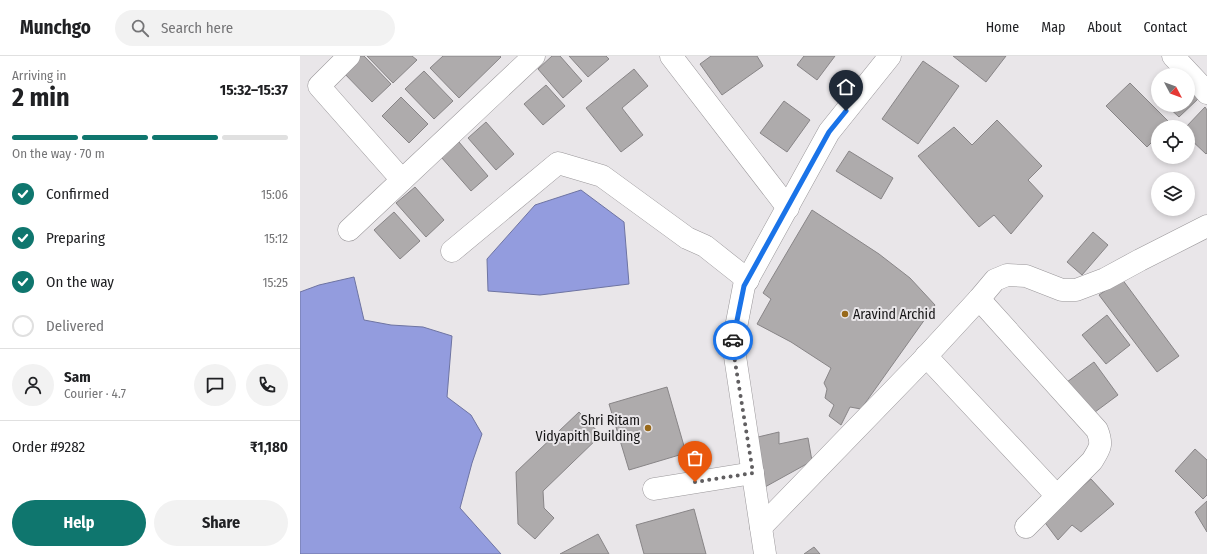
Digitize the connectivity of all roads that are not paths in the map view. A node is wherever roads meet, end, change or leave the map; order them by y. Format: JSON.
{"nodes":[{"id":1,"x":349,"y":56,"type":"edge"},
{"id":2,"x":534,"y":56,"type":"edge"},
{"id":3,"x":671,"y":56,"type":"edge"},
{"id":4,"x":890,"y":56,"type":"edge"},
{"id":5,"x":1173,"y":56,"type":"edge"},
{"id":6,"x":1207,"y":93,"type":"edge"},
{"id":7,"x":402,"y":180,"type":"junction"},
{"id":8,"x":788,"y":208,"type":"junction"},
{"id":9,"x":1207,"y":226,"type":"edge"},
{"id":10,"x":349,"y":230,"type":"dead end"},
{"id":11,"x":452,"y":251,"type":"dead end"},
{"id":12,"x":748,"y":280,"type":"junction"},
{"id":13,"x":980,"y":299,"type":"junction"},
{"id":14,"x":926,"y":356,"type":"junction"},
{"id":15,"x":753,"y":473,"type":"junction"},
{"id":16,"x":654,"y":489,"type":"dead end"},
{"id":17,"x":1057,"y":496,"type":"junction"},
{"id":18,"x":761,"y":527,"type":"junction"},
{"id":19,"x":1026,"y":527,"type":"dead end"},
{"id":20,"x":765,"y":554,"type":"edge"}],
"edges":[{"from":1,"to":7,"type":"street"},
{"from":2,"to":7,"type":"street"},
{"from":3,"to":8,"type":"street"},
{"from":4,"to":8,"type":"street"},
{"from":5,"to":6,"type":"street"},
{"from":7,"to":10,"type":"street"},
{"from":8,"to":12,"type":"street"},
{"from":9,"to":13,"type":"street"},
{"from":11,"to":12,"type":"street"},
{"from":12,"to":15,"type":"street"},
{"from":13,"to":14,"type":"street"},
{"from":13,"to":17,"type":"street"},
{"from":14,"to":17,"type":"street"},
{"from":14,"to":18,"type":"street"},
{"from":15,"to":16,"type":"street"},
{"from":15,"to":18,"type":"street"},
{"from":17,"to":19,"type":"street"},
{"from":18,"to":20,"type":"street"}]}
